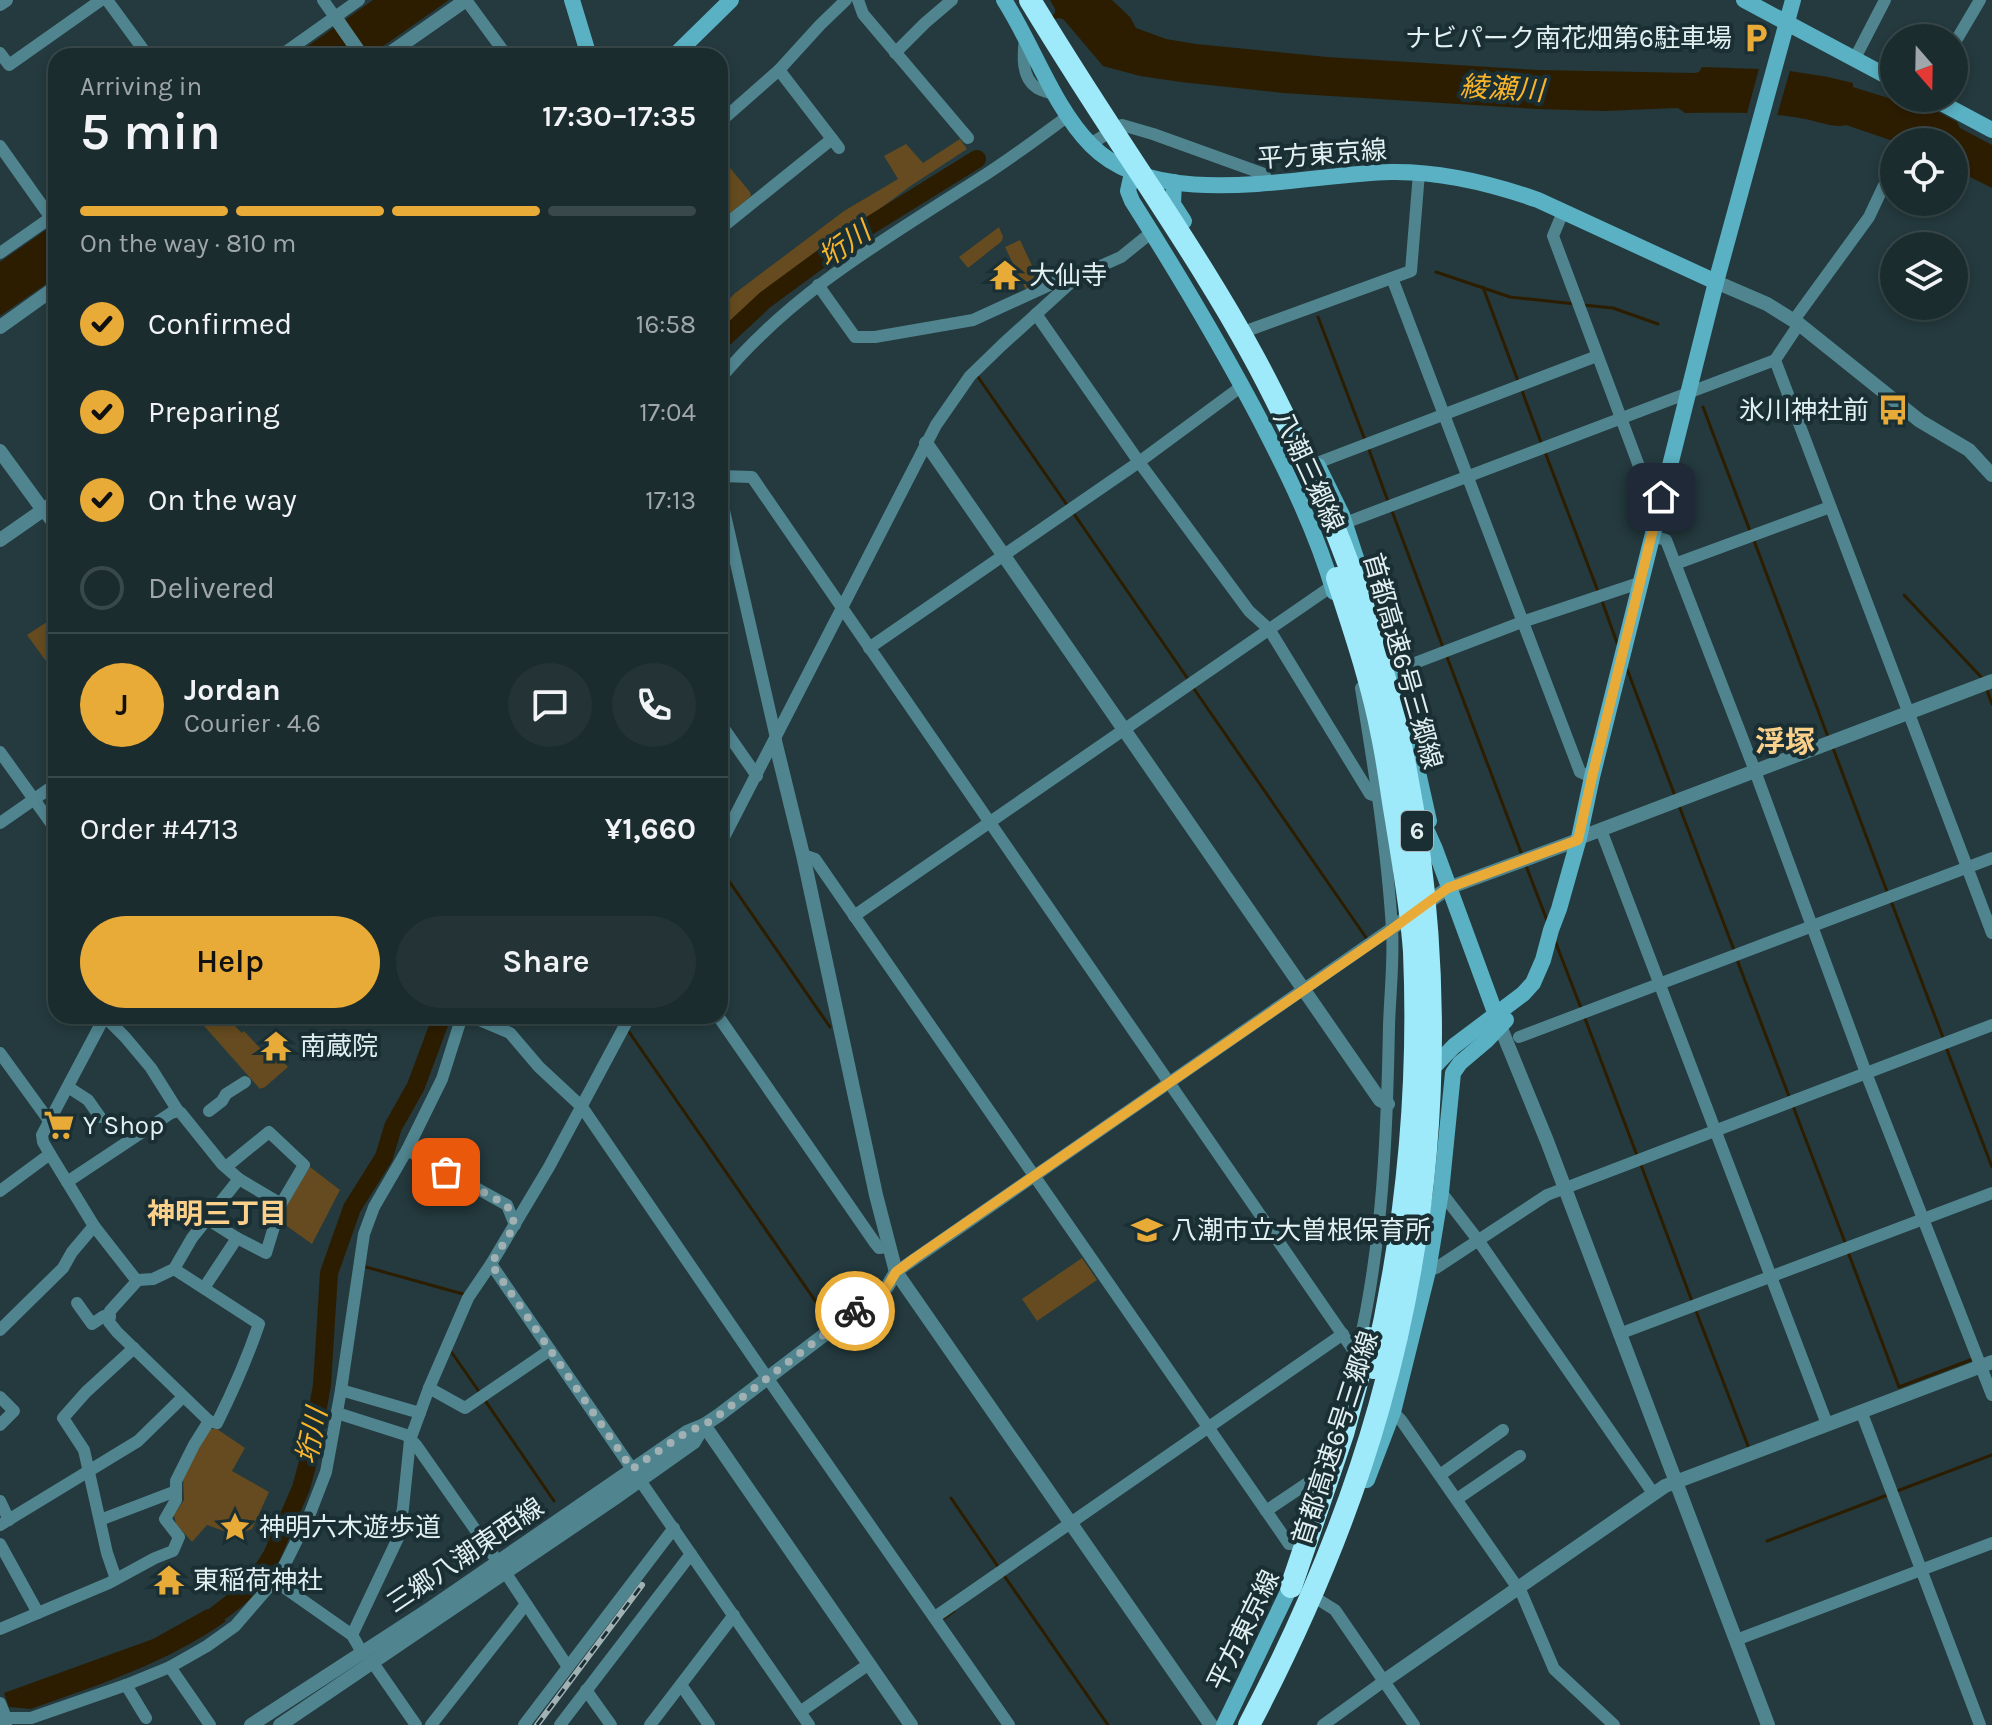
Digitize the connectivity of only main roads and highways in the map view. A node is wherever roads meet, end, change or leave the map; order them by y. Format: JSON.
{"nodes":[{"id":1,"x":572,"y":0,"type":"edge"},
{"id":2,"x":731,"y":0,"type":"edge"},
{"id":3,"x":1004,"y":0,"type":"edge"},
{"id":4,"x":1015,"y":0,"type":"edge"},
{"id":5,"x":1030,"y":0,"type":"edge"},
{"id":6,"x":1744,"y":0,"type":"edge"},
{"id":7,"x":1793,"y":0,"type":"edge"},
{"id":8,"x":1786,"y":23,"type":"junction"},
{"id":9,"x":587,"y":48,"type":"edge"},
{"id":10,"x":682,"y":48,"type":"edge"},
{"id":11,"x":1880,"y":73,"type":"edge"},
{"id":12,"x":1958,"y":112,"type":"edge"},
{"id":13,"x":1992,"y":130,"type":"edge"},
{"id":14,"x":1132,"y":173,"type":"junction"},
{"id":15,"x":1174,"y":182,"type":"junction"},
{"id":16,"x":1203,"y":253,"type":"junction"},
{"id":17,"x":1220,"y":280,"type":"junction"},
{"id":18,"x":1716,"y":282,"type":"junction"},
{"id":19,"x":1191,"y":296,"type":"junction"},
{"id":20,"x":1382,"y":735,"type":"junction"},
{"id":21,"x":1427,"y":845,"type":"junction"},
{"id":22,"x":1498,"y":1020,"type":"junction"},
{"id":23,"x":1360,"y":1499,"type":"junction"},
{"id":24,"x":1291,"y":1587,"type":"junction"},
{"id":25,"x":1224,"y":1725,"type":"edge"},
{"id":26,"x":1232,"y":1725,"type":"edge"},
{"id":27,"x":1249,"y":1725,"type":"edge"},
{"id":28,"x":1256,"y":1725,"type":"edge"}],
"edges":[{"from":1,"to":9,"type":"main road"},
{"from":2,"to":10,"type":"main road"},
{"from":3,"to":14,"type":"main road","name":"平方東京線"},
{"from":4,"to":20,"type":"highway","name":"首都高速6号三郷線","number":"6","bridge":true},
{"from":5,"to":21,"type":"highway","name":"首都高速6号三郷線","number":"6","bridge":true},
{"from":6,"to":8,"type":"main road"},
{"from":7,"to":8,"type":"main road","name":"平方東京線"},
{"from":8,"to":11,"type":"main road"},
{"from":8,"to":18,"type":"main road","name":"平方東京線"},
{"from":12,"to":13,"type":"main road"},
{"from":14,"to":15,"type":"main road","name":"平方東京線"},
{"from":14,"to":16,"type":"main road"},
{"from":14,"to":19,"type":"main road","name":"八潮三郷線"},
{"from":15,"to":16,"type":"main road","name":"八潮三郷線"},
{"from":15,"to":18,"type":"main road","name":"平方東京線"},
{"from":16,"to":17,"type":"main road","name":"八潮三郷線"},
{"from":17,"to":19,"type":"main road"},
{"from":17,"to":21,"type":"main road","name":"八潮三郷線"},
{"from":18,"to":22,"type":"main road","name":"平方東京線"},
{"from":19,"to":21,"type":"main road","name":"八潮三郷線"},
{"from":20,"to":24,"type":"highway","bridge":true},
{"from":20,"to":26,"type":"highway","name":"首都高速6号三郷線","number":"6","bridge":true},
{"from":21,"to":22,"type":"main road","name":"八潮三郷線"},
{"from":21,"to":23,"type":"highway","bridge":true},
{"from":21,"to":27,"type":"highway","name":"首都高速6号三郷線","number":"6","bridge":true},
{"from":22,"to":23,"type":"main road","name":"平方東京線"},
{"from":22,"to":24,"type":"main road","name":"平方東京線"},
{"from":23,"to":28,"type":"main road","name":"平方東京線"},
{"from":24,"to":25,"type":"main road","name":"平方東京線"}]}
